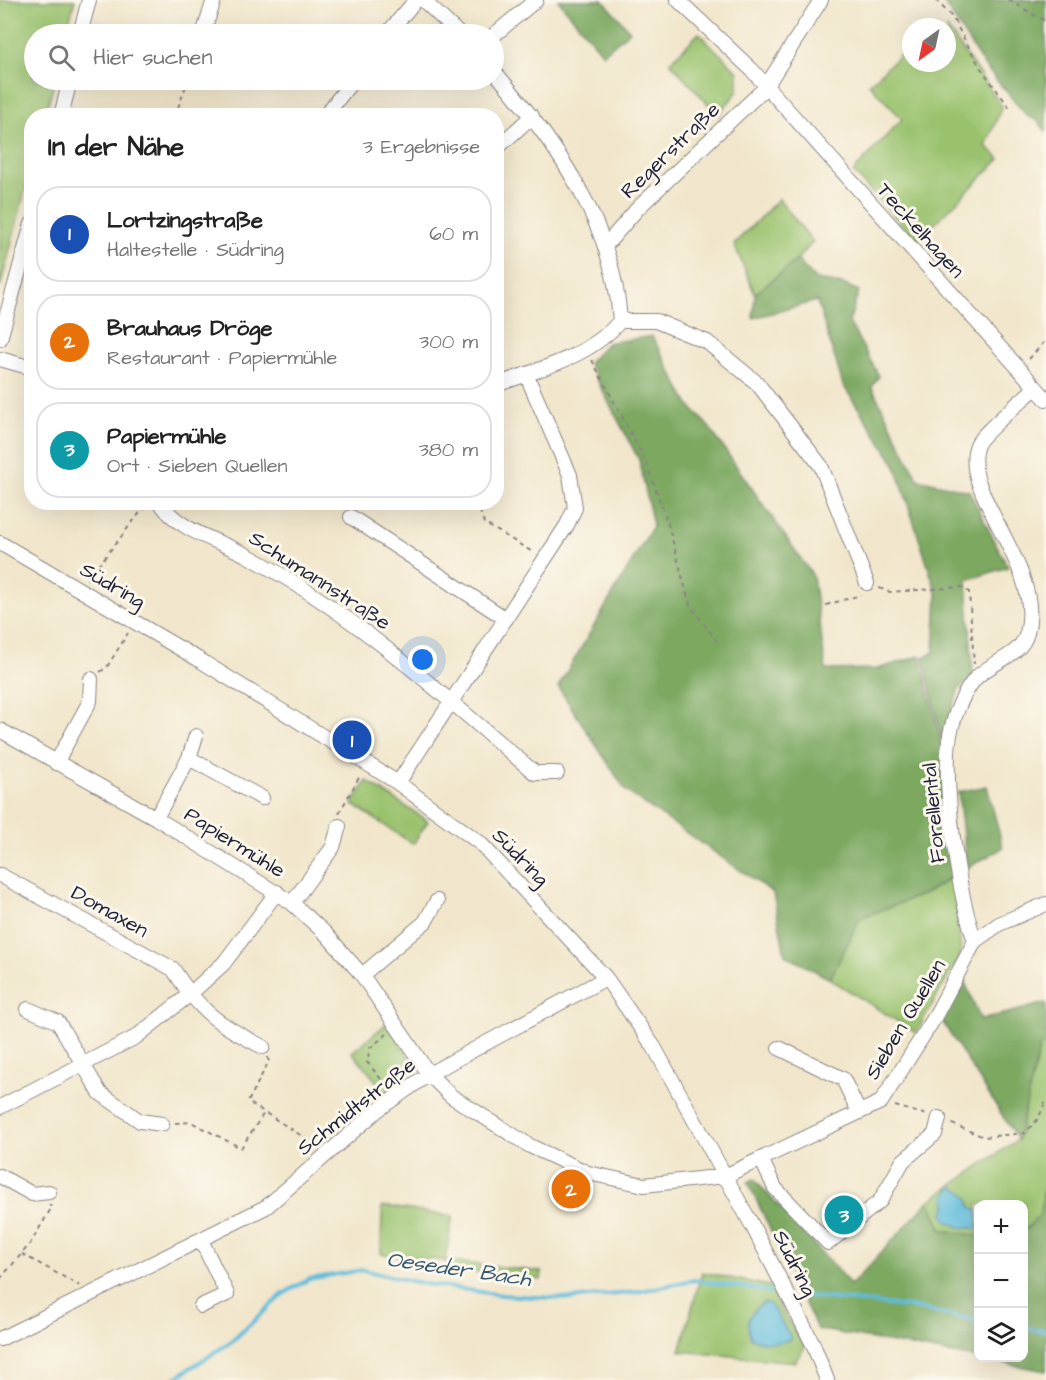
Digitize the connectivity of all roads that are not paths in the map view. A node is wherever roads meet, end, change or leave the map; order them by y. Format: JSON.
{"nodes":[{"id":1,"x":89,"y":0,"type":"edge"},
{"id":2,"x":214,"y":0,"type":"edge"},
{"id":3,"x":416,"y":0,"type":"edge"},
{"id":4,"x":423,"y":0,"type":"edge"},
{"id":5,"x":536,"y":0,"type":"edge"},
{"id":6,"x":678,"y":0,"type":"edge"},
{"id":7,"x":821,"y":0,"type":"edge"},
{"id":8,"x":83,"y":24,"type":"edge"},
{"id":9,"x":206,"y":24,"type":"edge"},
{"id":10,"x":396,"y":24,"type":"edge"},
{"id":11,"x":448,"y":24,"type":"edge"},
{"id":12,"x":504,"y":27,"type":"edge"},
{"id":13,"x":504,"y":83,"type":"edge"},
{"id":14,"x":765,"y":88,"type":"junction"},
{"id":15,"x":68,"y":90,"type":"edge"},
{"id":16,"x":346,"y":90,"type":"edge"},
{"id":17,"x":63,"y":108,"type":"edge"},
{"id":18,"x":332,"y":108,"type":"edge"},
{"id":19,"x":532,"y":116,"type":"junction"},
{"id":20,"x":504,"y":142,"type":"edge"},
{"id":21,"x":606,"y":245,"type":"junction"},
{"id":22,"x":24,"y":253,"type":"edge"},
{"id":23,"x":620,"y":321,"type":"junction"},
{"id":24,"x":0,"y":339,"type":"edge"},
{"id":25,"x":0,"y":359,"type":"edge"},
{"id":26,"x":24,"y":366,"type":"edge"},
{"id":27,"x":526,"y":374,"type":"junction"},
{"id":28,"x":504,"y":382,"type":"edge"},
{"id":29,"x":1035,"y":388,"type":"junction"},
{"id":30,"x":1046,"y":399,"type":"edge"},
{"id":31,"x":166,"y":510,"type":"edge"},
{"id":32,"x":351,"y":517,"type":"dead end"},
{"id":33,"x":0,"y":543,"type":"edge"},
{"id":34,"x":867,"y":583,"type":"road end"},
{"id":35,"x":506,"y":619,"type":"junction"},
{"id":36,"x":91,"y":679,"type":"road end"},
{"id":37,"x":451,"y":703,"type":"junction"},
{"id":38,"x":0,"y":730,"type":"edge"},
{"id":39,"x":196,"y":736,"type":"dead end"},
{"id":40,"x":189,"y":758,"type":"junction"},
{"id":41,"x":56,"y":763,"type":"junction"},
{"id":42,"x":557,"y":773,"type":"dead end"},
{"id":43,"x":398,"y":783,"type":"junction"},
{"id":44,"x":262,"y":798,"type":"dead end"},
{"id":45,"x":156,"y":818,"type":"junction"},
{"id":46,"x":339,"y":826,"type":"road end"},
{"id":47,"x":0,"y":875,"type":"edge"},
{"id":48,"x":277,"y":892,"type":"junction"},
{"id":49,"x":437,"y":901,"type":"dead end"},
{"id":50,"x":292,"y":903,"type":"junction"},
{"id":51,"x":1046,"y":904,"type":"edge"},
{"id":52,"x":975,"y":941,"type":"junction"},
{"id":53,"x":362,"y":975,"type":"junction"},
{"id":54,"x":606,"y":978,"type":"junction"},
{"id":55,"x":189,"y":995,"type":"junction"},
{"id":56,"x":28,"y":1009,"type":"dead end"},
{"id":57,"x":263,"y":1047,"type":"road end"},
{"id":58,"x":779,"y":1048,"type":"dead end"},
{"id":59,"x":83,"y":1064,"type":"junction"},
{"id":60,"x":429,"y":1074,"type":"junction"},
{"id":61,"x":0,"y":1107,"type":"edge"},
{"id":62,"x":858,"y":1110,"type":"junction"},
{"id":63,"x":939,"y":1118,"type":"road end"},
{"id":64,"x":162,"y":1124,"type":"road end"},
{"id":65,"x":762,"y":1161,"type":"junction"},
{"id":66,"x":0,"y":1176,"type":"edge"},
{"id":67,"x":725,"y":1176,"type":"junction"},
{"id":68,"x":49,"y":1192,"type":"dead end"},
{"id":69,"x":201,"y":1240,"type":"junction"},
{"id":70,"x":201,"y":1306,"type":"dead end"},
{"id":71,"x":0,"y":1340,"type":"edge"},
{"id":72,"x":827,"y":1380,"type":"edge"}],
"edges":[{"from":1,"to":8,"type":"street"},
{"from":2,"to":9,"type":"street"},
{"from":3,"to":10,"type":"street"},
{"from":4,"to":11,"type":"street"},
{"from":5,"to":12,"type":"street"},
{"from":6,"to":14,"type":"street","name":"Teckelhagen"},
{"from":7,"to":14,"type":"street","name":"Regerstraße"},
{"from":13,"to":19,"type":"street"},
{"from":14,"to":21,"type":"street","name":"Regerstraße"},
{"from":14,"to":29,"type":"street","name":"Teckelhagen"},
{"from":15,"to":17,"type":"street"},
{"from":16,"to":18,"type":"street"},
{"from":19,"to":20,"type":"street"},
{"from":19,"to":21,"type":"street"},
{"from":21,"to":23,"type":"street"},
{"from":22,"to":24,"type":"street"},
{"from":23,"to":27,"type":"street"},
{"from":23,"to":34,"type":"street"},
{"from":25,"to":26,"type":"street"},
{"from":27,"to":28,"type":"street"},
{"from":27,"to":35,"type":"street"},
{"from":29,"to":30,"type":"street","name":"Teckelhagen"},
{"from":29,"to":52,"type":"street","name":"Forellental"},
{"from":31,"to":37,"type":"street","name":"Schumannstraße"},
{"from":32,"to":35,"type":"street"},
{"from":33,"to":43,"type":"street","name":"Südring"},
{"from":35,"to":37,"type":"street"},
{"from":36,"to":41,"type":"street"},
{"from":37,"to":42,"type":"street","name":"Schumannstraße"},
{"from":37,"to":43,"type":"street"},
{"from":38,"to":41,"type":"street","name":"Papiermühle"},
{"from":39,"to":40,"type":"street","name":"Papiermühle"},
{"from":40,"to":44,"type":"street"},
{"from":40,"to":45,"type":"street","name":"Papiermühle"},
{"from":41,"to":45,"type":"street","name":"Papiermühle"},
{"from":43,"to":54,"type":"street","name":"Südring"},
{"from":45,"to":48,"type":"street","name":"Papiermühle"},
{"from":46,"to":50,"type":"street","name":"Papiermühle"},
{"from":47,"to":55,"type":"street","name":"Domaxen"},
{"from":48,"to":50,"type":"street","name":"Papiermühle"},
{"from":48,"to":55,"type":"street"},
{"from":49,"to":53,"type":"street"},
{"from":50,"to":53,"type":"street","name":"Papiermühle"},
{"from":51,"to":52,"type":"street","name":"Sieben Quellen"},
{"from":52,"to":62,"type":"street","name":"Sieben Quellen"},
{"from":53,"to":60,"type":"street","name":"Papiermühle"},
{"from":54,"to":60,"type":"street","name":"Schmidtstraße"},
{"from":54,"to":67,"type":"street","name":"Südring"},
{"from":55,"to":57,"type":"street","name":"Domaxen"},
{"from":55,"to":59,"type":"street"},
{"from":56,"to":59,"type":"street"},
{"from":58,"to":62,"type":"street"},
{"from":59,"to":61,"type":"street"},
{"from":59,"to":64,"type":"street"},
{"from":60,"to":67,"type":"street","name":"Papiermühle"},
{"from":60,"to":69,"type":"street","name":"Schmidtstraße"},
{"from":62,"to":65,"type":"street","name":"Sieben Quellen"},
{"from":63,"to":65,"type":"street"},
{"from":65,"to":67,"type":"street","name":"Sieben Quellen"},
{"from":66,"to":68,"type":"street"},
{"from":67,"to":72,"type":"street","name":"Südring"},
{"from":69,"to":70,"type":"street"},
{"from":69,"to":71,"type":"street","name":"Schmidtstraße"}]}
